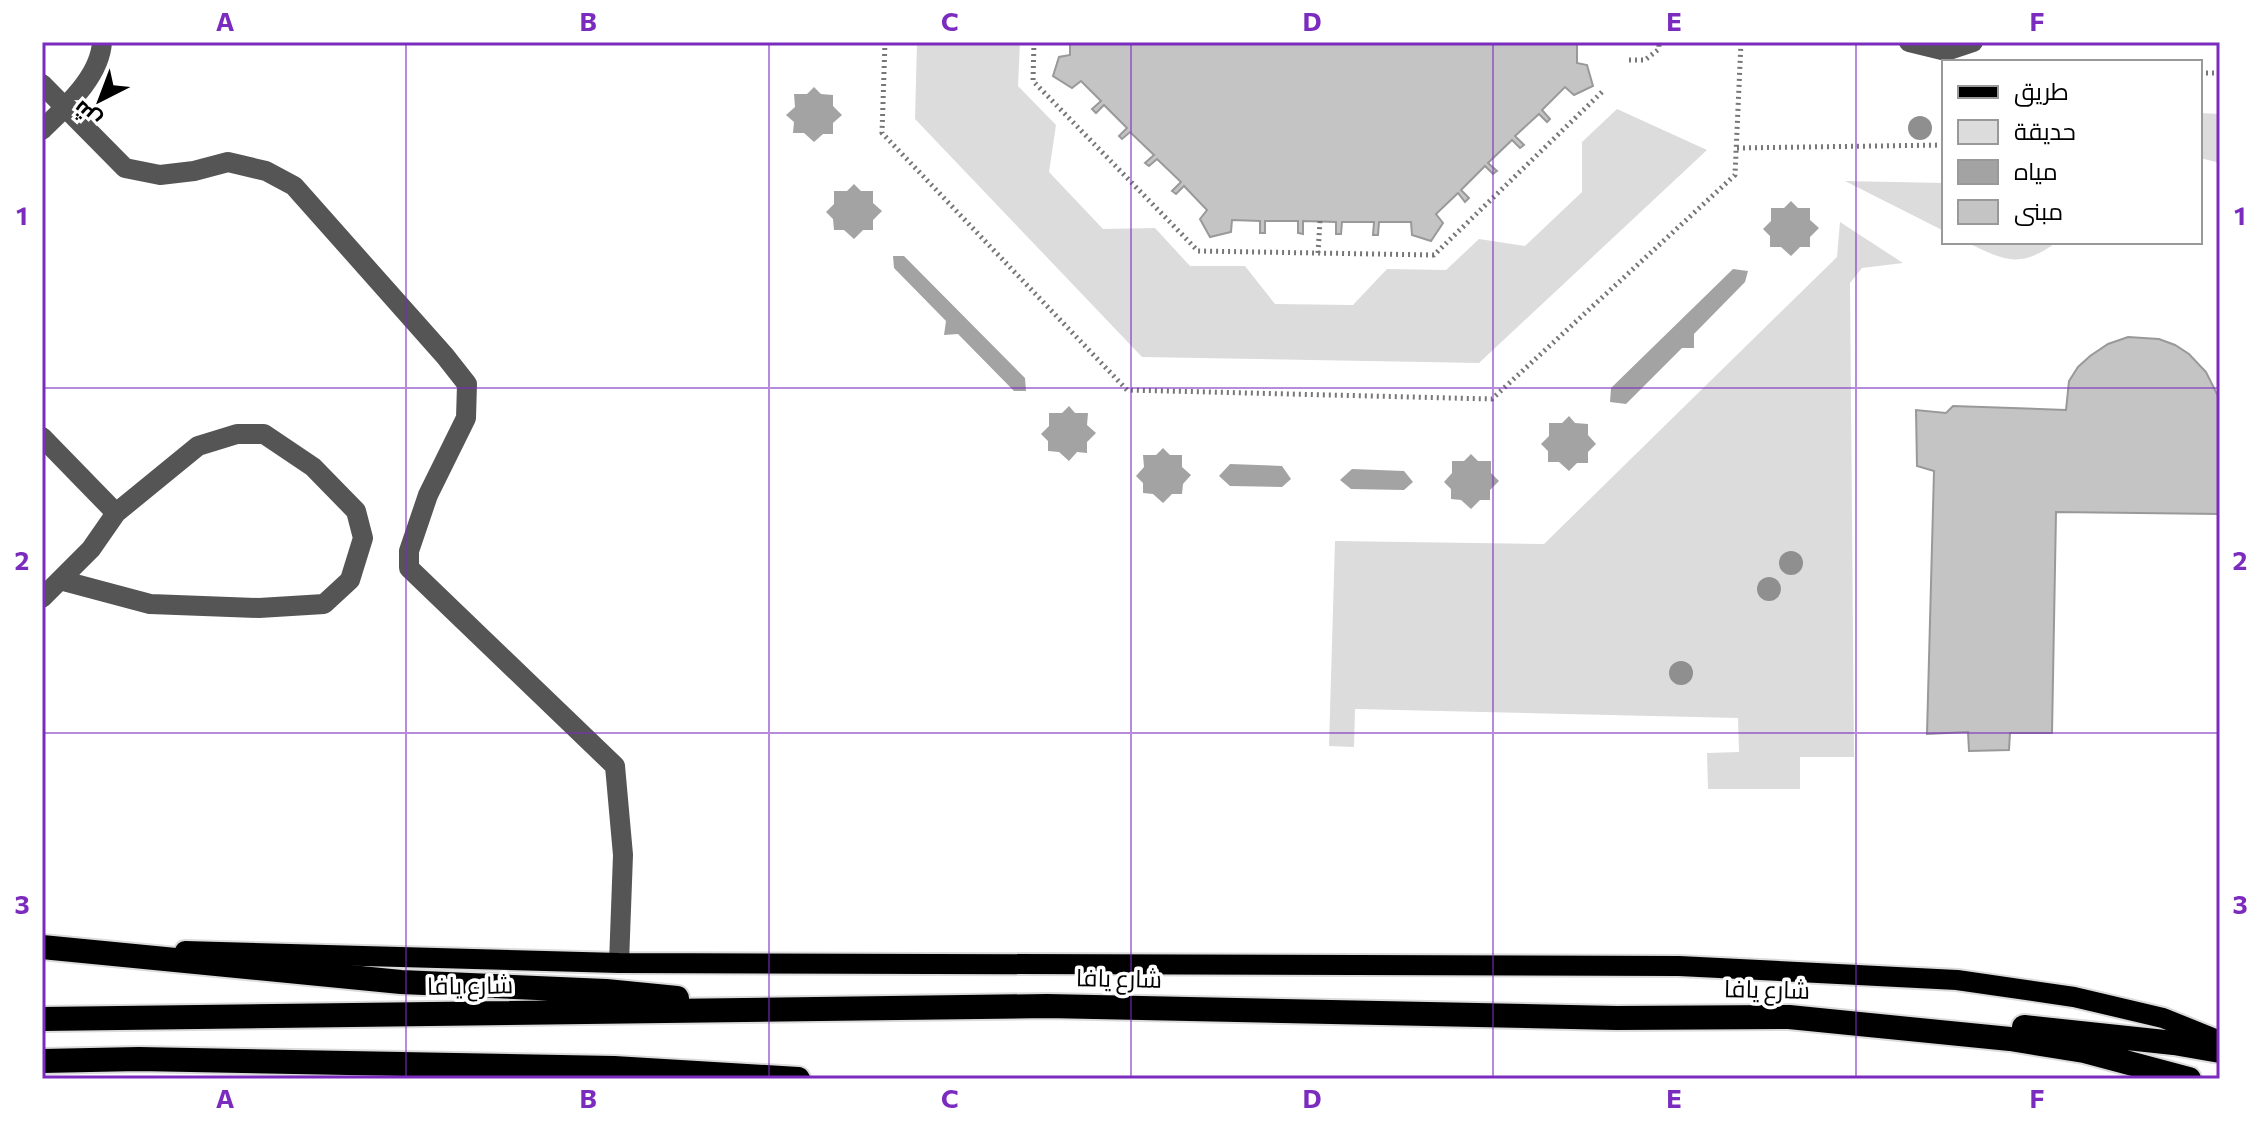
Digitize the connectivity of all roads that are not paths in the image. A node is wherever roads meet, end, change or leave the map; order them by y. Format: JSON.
{"nodes":[{"id":1,"x":102,"y":42,"type":"edge"},
{"id":2,"x":1909,"y":42,"type":"edge"},
{"id":3,"x":1973,"y":42,"type":"edge"},
{"id":4,"x":42,"y":84,"type":"edge"},
{"id":5,"x":64,"y":108,"type":"junction"},
{"id":6,"x":42,"y":130,"type":"edge"},
{"id":7,"x":42,"y":437,"type":"edge"},
{"id":8,"x":116,"y":513,"type":"junction"},
{"id":9,"x":60,"y":580,"type":"junction"},
{"id":10,"x":42,"y":598,"type":"edge"},
{"id":11,"x":42,"y":947,"type":"edge"},
{"id":12,"x":619,"y":963,"type":"junction"},
{"id":13,"x":1047,"y":1006,"type":"junction"},
{"id":14,"x":42,"y":1019,"type":"edge"},
{"id":15,"x":1825,"y":1019,"type":"junction"},
{"id":16,"x":2220,"y":1041,"type":"edge"},
{"id":17,"x":2220,"y":1051,"type":"edge"},
{"id":18,"x":42,"y":1061,"type":"edge"},
{"id":19,"x":798,"y":1079,"type":"edge"},
{"id":20,"x":2189,"y":1079,"type":"edge"}],
"edges":[{"from":1,"to":5,"type":"lane"},
{"from":2,"to":3,"type":"lane"},
{"from":4,"to":5,"type":"lane"},
{"from":5,"to":6,"type":"lane"},
{"from":5,"to":12,"type":"lane"},
{"from":7,"to":8,"type":"lane"},
{"from":8,"to":9,"type":"lane"},
{"from":8,"to":9,"type":"lane"},
{"from":9,"to":10,"type":"lane"},
{"from":11,"to":12,"type":"main road"},
{"from":11,"to":13,"type":"highway"},
{"from":12,"to":16,"type":"main road"},
{"from":13,"to":14,"type":"highway","name":"شارع يافا"},
{"from":13,"to":15,"type":"highway","name":"شارع يافا"},
{"from":15,"to":17,"type":"highway"},
{"from":15,"to":20,"type":"highway","name":"شارع يافا"},
{"from":18,"to":19,"type":"highway"}]}
